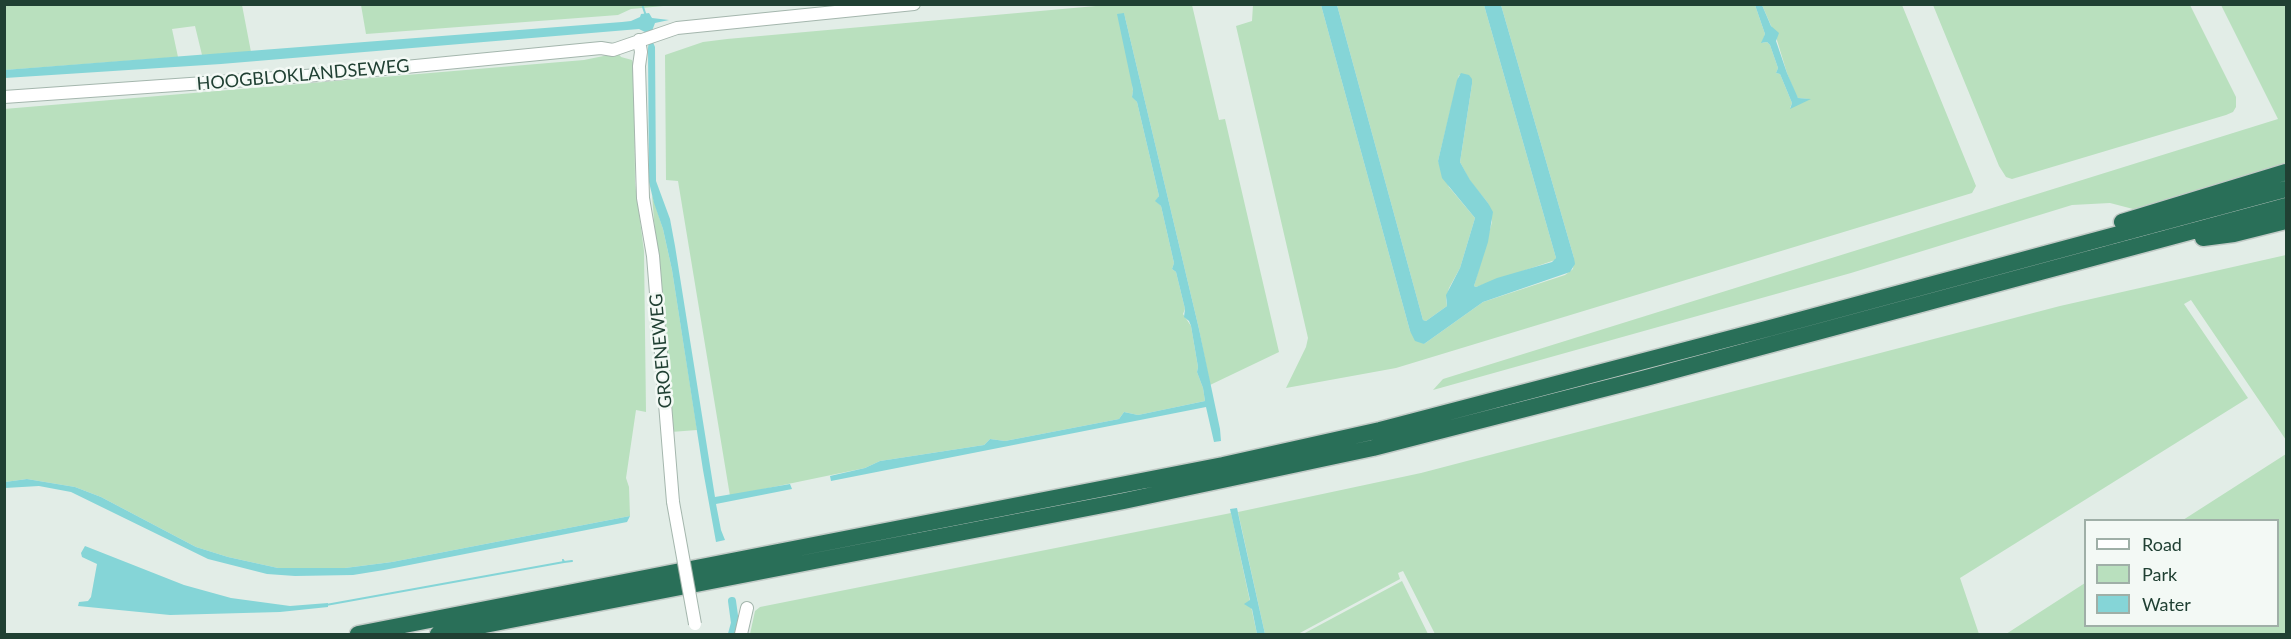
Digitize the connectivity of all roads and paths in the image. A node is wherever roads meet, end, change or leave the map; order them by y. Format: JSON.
{"nodes":[{"id":1,"x":914,"y":4,"type":"edge"},
{"id":2,"x":642,"y":39,"type":"junction"},
{"id":3,"x":4,"y":97,"type":"edge"},
{"id":4,"x":2286,"y":172,"type":"edge"},
{"id":5,"x":2286,"y":189,"type":"edge"},
{"id":6,"x":2286,"y":206,"type":"edge"},
{"id":7,"x":2286,"y":221,"type":"edge"},
{"id":8,"x":2128,"y":249,"type":"junction"},
{"id":9,"x":1950,"y":278,"type":"junction"},
{"id":10,"x":747,"y":608,"type":"dead end"},
{"id":11,"x":696,"y":629,"type":"edge"},
{"id":12,"x":358,"y":634,"type":"edge"},
{"id":13,"x":438,"y":634,"type":"edge"},
{"id":14,"x":741,"y":634,"type":"edge"}],
"edges":[{"from":1,"to":2,"type":"street","name":"HOOGBLOKLANDSEWEG"},
{"from":2,"to":3,"type":"street","name":"HOOGBLOKLANDSEWEG"},
{"from":2,"to":11,"type":"street","name":"GROENEWEG","bridge":true},
{"from":4,"to":9,"type":"highway"},
{"from":5,"to":9,"type":"highway"},
{"from":6,"to":8,"type":"highway"},
{"from":7,"to":8,"type":"highway"},
{"from":8,"to":13,"type":"highway"},
{"from":9,"to":12,"type":"highway"},
{"from":10,"to":14,"type":"street"}]}
